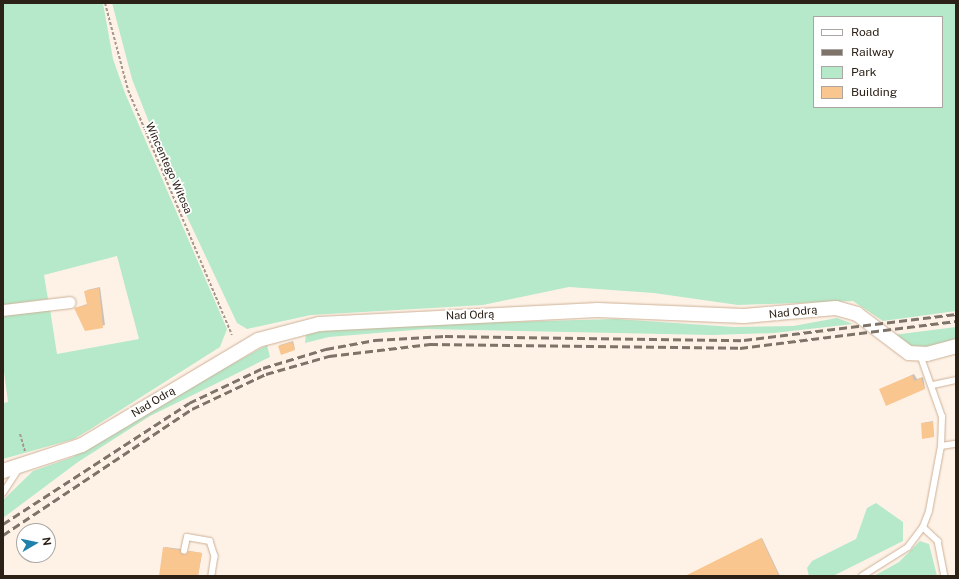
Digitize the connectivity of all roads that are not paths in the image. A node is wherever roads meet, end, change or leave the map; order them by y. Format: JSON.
{"nodes":[{"id":1,"x":70,"y":302,"type":"dead end"},
{"id":2,"x":3,"y":310,"type":"edge"},
{"id":3,"x":956,"y":346,"type":"edge"},
{"id":4,"x":920,"y":355,"type":"junction"},
{"id":5,"x":956,"y":380,"type":"edge"},
{"id":6,"x":932,"y":385,"type":"junction"},
{"id":7,"x":956,"y":444,"type":"edge"},
{"id":8,"x":941,"y":446,"type":"junction"},
{"id":9,"x":24,"y":462,"type":"junction"},
{"id":10,"x":3,"y":471,"type":"edge"},
{"id":11,"x":3,"y":493,"type":"edge"},
{"id":12,"x":923,"y":527,"type":"junction"},
{"id":13,"x":184,"y":551,"type":"dead end"},
{"id":14,"x":212,"y":576,"type":"edge"},
{"id":15,"x":862,"y":576,"type":"edge"},
{"id":16,"x":945,"y":576,"type":"edge"}],
"edges":[{"from":1,"to":2,"type":"street"},
{"from":3,"to":4,"type":"street"},
{"from":4,"to":6,"type":"lane"},
{"from":4,"to":9,"type":"street","name":"Nad Odrą"},
{"from":5,"to":6,"type":"lane"},
{"from":6,"to":8,"type":"lane"},
{"from":7,"to":8,"type":"lane"},
{"from":8,"to":12,"type":"lane"},
{"from":9,"to":10,"type":"street","name":"Nad Odrą"},
{"from":9,"to":11,"type":"lane"},
{"from":12,"to":15,"type":"lane"},
{"from":12,"to":16,"type":"lane"},
{"from":13,"to":14,"type":"lane"}]}
